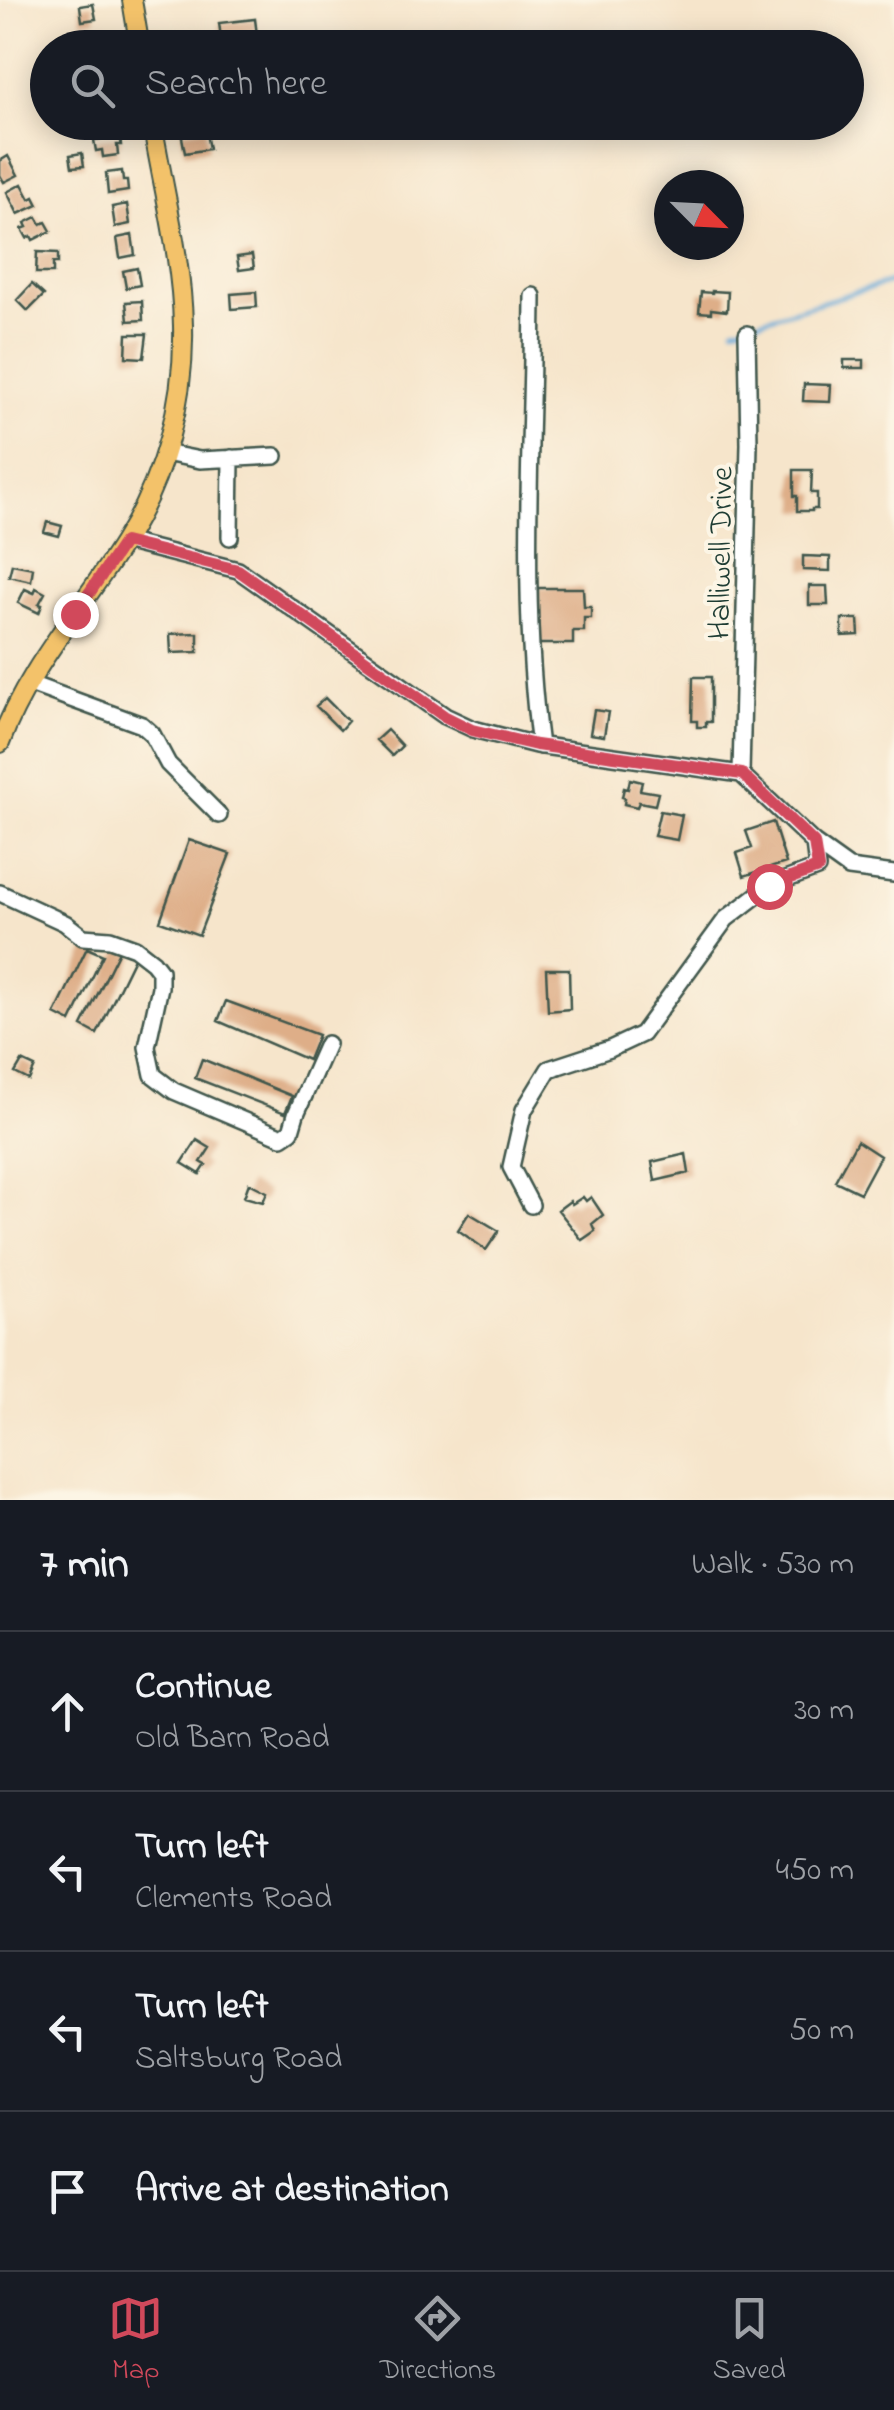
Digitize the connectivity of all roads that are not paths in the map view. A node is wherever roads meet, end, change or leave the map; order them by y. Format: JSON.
{"nodes":[{"id":1,"x":132,"y":0,"type":"edge"},
{"id":2,"x":137,"y":30,"type":"edge"},
{"id":3,"x":155,"y":140,"type":"edge"},
{"id":4,"x":533,"y":296,"type":"dead end"},
{"id":5,"x":747,"y":334,"type":"dead end"},
{"id":6,"x":165,"y":452,"type":"junction"},
{"id":7,"x":275,"y":456,"type":"dead end"},
{"id":8,"x":231,"y":458,"type":"junction"},
{"id":9,"x":230,"y":536,"type":"dead end"},
{"id":10,"x":124,"y":542,"type":"junction"},
{"id":11,"x":30,"y":684,"type":"junction"},
{"id":12,"x":0,"y":743,"type":"edge"},
{"id":13,"x":540,"y":746,"type":"junction"},
{"id":14,"x":742,"y":774,"type":"junction"},
{"id":15,"x":220,"y":815,"type":"dead end"},
{"id":16,"x":814,"y":843,"type":"junction"},
{"id":17,"x":894,"y":874,"type":"edge"},
{"id":18,"x":0,"y":893,"type":"edge"},
{"id":19,"x":327,"y":1044,"type":"dead end"},
{"id":20,"x":530,"y":1205,"type":"dead end"}],
"edges":[{"from":1,"to":2,"type":"main road"},
{"from":3,"to":6,"type":"main road"},
{"from":4,"to":13,"type":"street"},
{"from":5,"to":14,"type":"street","name":"Halliwell Drive"},
{"from":6,"to":8,"type":"street"},
{"from":6,"to":10,"type":"main road"},
{"from":7,"to":8,"type":"street"},
{"from":8,"to":9,"type":"street"},
{"from":10,"to":11,"type":"main road"},
{"from":10,"to":13,"type":"street"},
{"from":11,"to":12,"type":"main road"},
{"from":11,"to":15,"type":"street"},
{"from":13,"to":14,"type":"street"},
{"from":14,"to":16,"type":"street"},
{"from":16,"to":17,"type":"street"},
{"from":16,"to":20,"type":"street"},
{"from":18,"to":19,"type":"street"}]}
